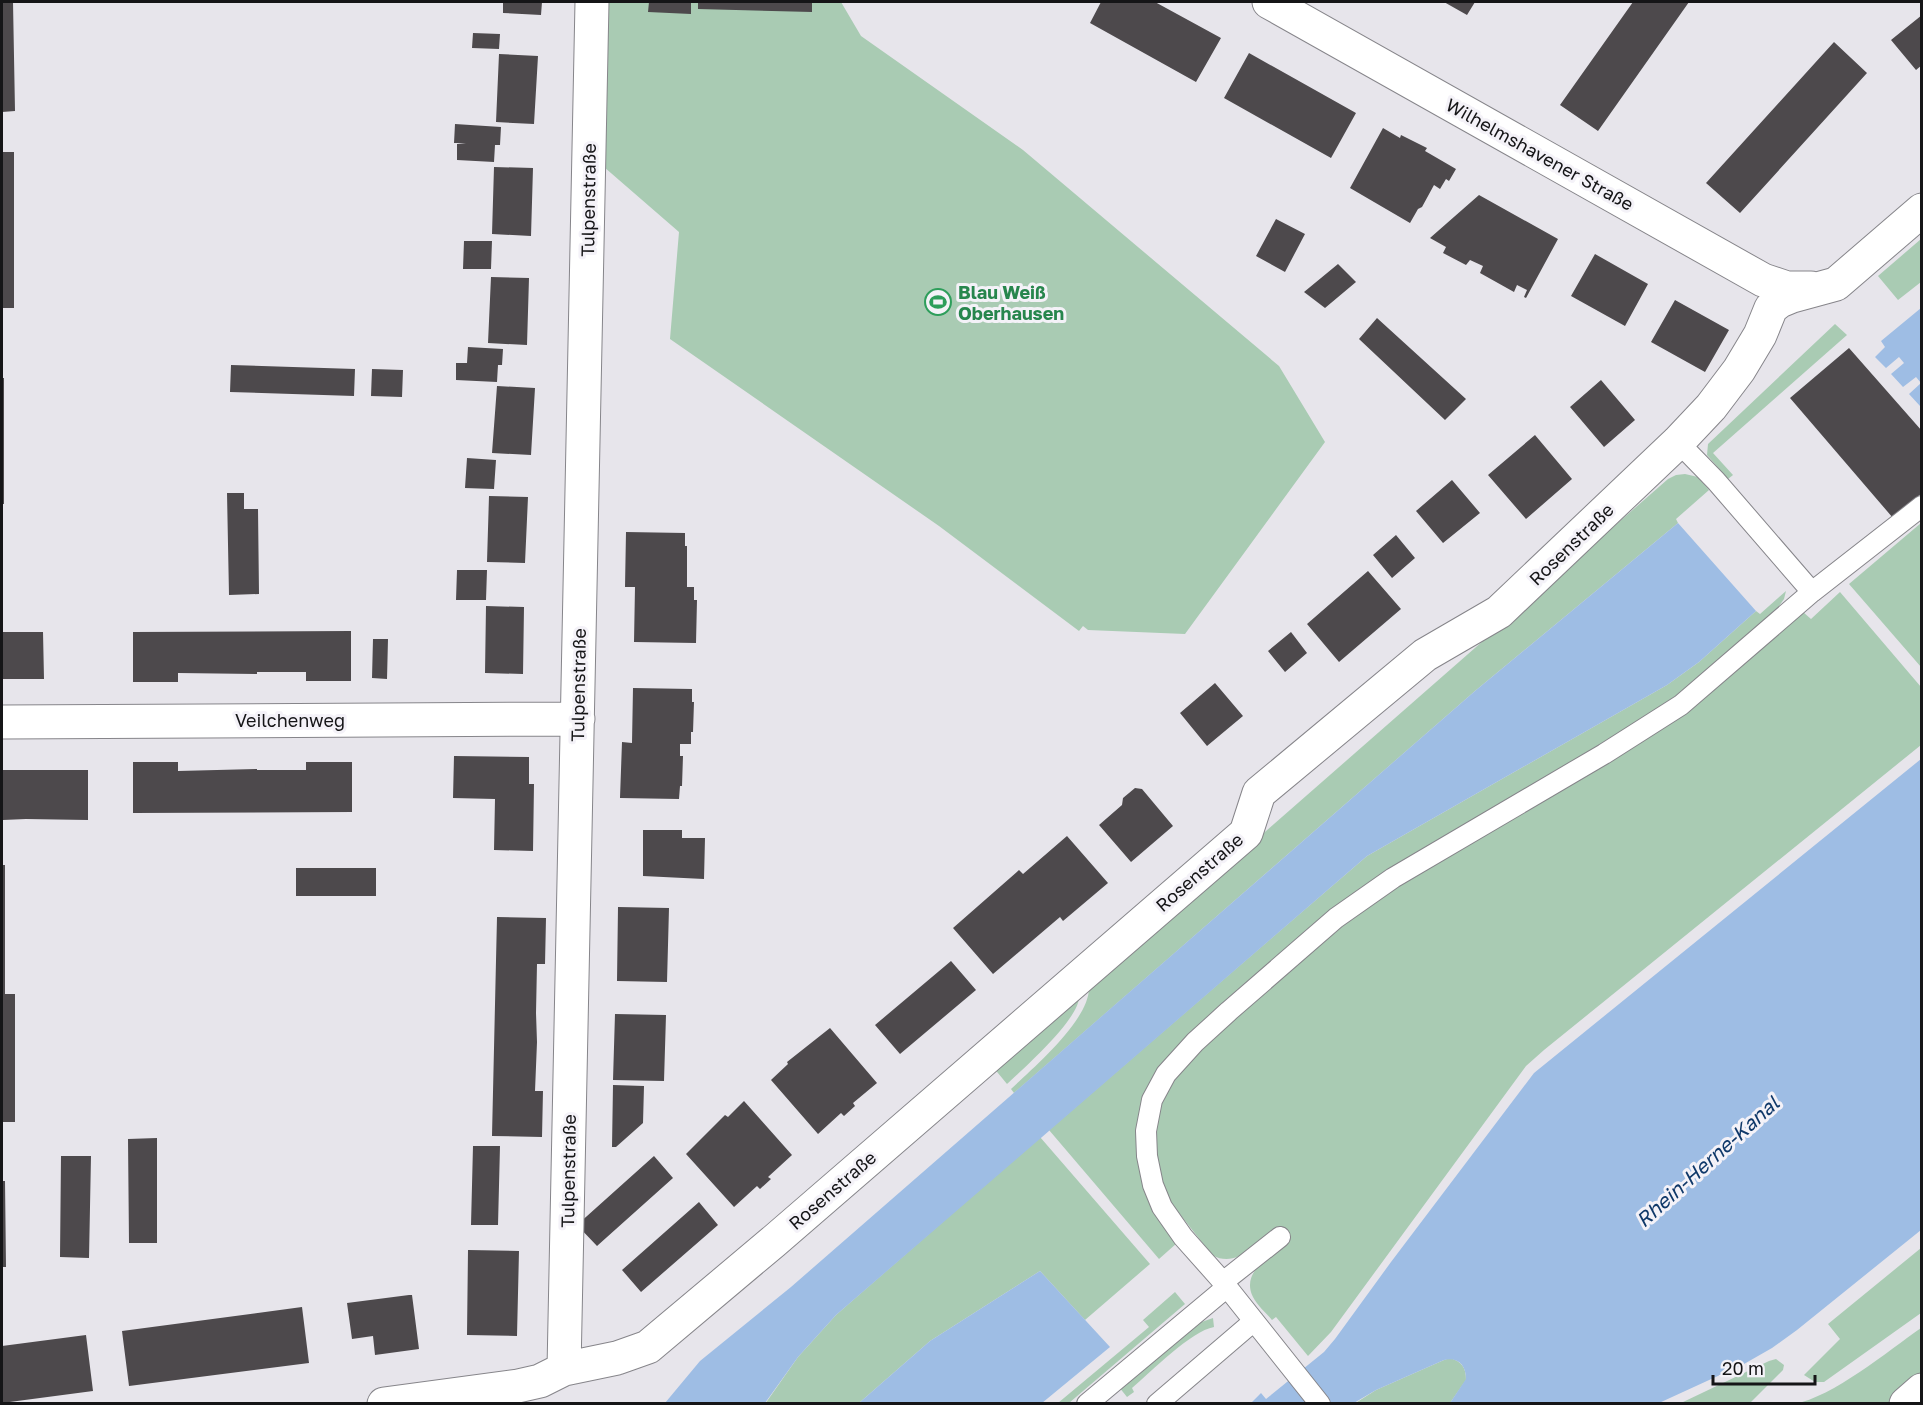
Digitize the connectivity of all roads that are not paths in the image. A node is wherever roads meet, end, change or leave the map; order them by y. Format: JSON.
{"nodes":[{"id":1,"x":592,"y":2,"type":"edge"},
{"id":2,"x":1269,"y":2,"type":"edge"},
{"id":3,"x":1922,"y":210,"type":"edge"},
{"id":4,"x":1817,"y":288,"type":"junction"},
{"id":5,"x":1678,"y":442,"type":"junction"},
{"id":6,"x":1922,"y":506,"type":"edge"},
{"id":7,"x":1812,"y":592,"type":"junction"},
{"id":8,"x":578,"y":719,"type":"junction"},
{"id":9,"x":2,"y":722,"type":"edge"},
{"id":10,"x":1280,"y":1236,"type":"dead end"},
{"id":11,"x":1225,"y":1285,"type":"junction"},
{"id":12,"x":1254,"y":1322,"type":"junction"},
{"id":13,"x":564,"y":1369,"type":"junction"},
{"id":14,"x":1922,"y":1390,"type":"edge"},
{"id":15,"x":384,"y":1404,"type":"edge"},
{"id":16,"x":1087,"y":1404,"type":"edge"},
{"id":17,"x":1157,"y":1404,"type":"edge"},
{"id":18,"x":1320,"y":1404,"type":"edge"},
{"id":19,"x":1906,"y":1404,"type":"edge"}],
"edges":[{"from":1,"to":8,"type":"street","name":"Tulpenstraße"},
{"from":2,"to":4,"type":"street","name":"Wilhelmshavener Straße"},
{"from":3,"to":4,"type":"street","name":"Rosenstraße"},
{"from":4,"to":5,"type":"street","name":"Rosenstraße"},
{"from":5,"to":7,"type":"lane"},
{"from":5,"to":13,"type":"street","name":"Rosenstraße"},
{"from":6,"to":7,"type":"lane"},
{"from":7,"to":11,"type":"lane"},
{"from":8,"to":9,"type":"street","name":"Veilchenweg"},
{"from":8,"to":13,"type":"street","name":"Tulpenstraße"},
{"from":10,"to":11,"type":"lane"},
{"from":11,"to":12,"type":"lane"},
{"from":11,"to":16,"type":"lane"},
{"from":12,"to":17,"type":"lane"},
{"from":12,"to":18,"type":"lane"},
{"from":13,"to":15,"type":"street","name":"Rosenstraße"},
{"from":14,"to":19,"type":"street"}]}
